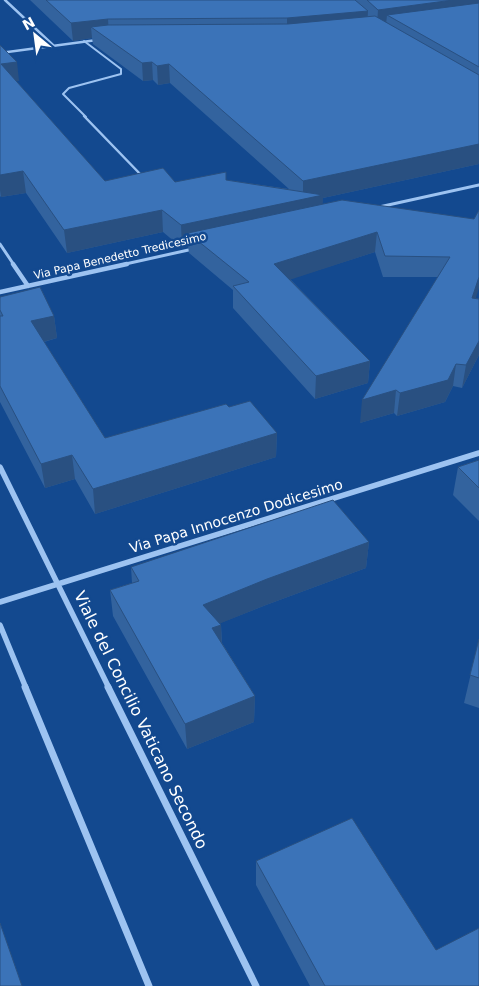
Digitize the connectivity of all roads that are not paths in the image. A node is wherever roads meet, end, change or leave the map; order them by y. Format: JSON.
{"nodes":[{"id":1,"x":5,"y":0,"type":"edge"},
{"id":2,"x":101,"y":39,"type":"edge"},
{"id":3,"x":84,"y":41,"type":"junction"},
{"id":4,"x":54,"y":45,"type":"junction"},
{"id":5,"x":0,"y":53,"type":"edge"},
{"id":6,"x":144,"y":178,"type":"edge"},
{"id":7,"x":479,"y":185,"type":"edge"},
{"id":8,"x":372,"y":209,"type":"edge"},
{"id":9,"x":0,"y":244,"type":"edge"},
{"id":10,"x":198,"y":248,"type":"edge"},
{"id":11,"x":28,"y":286,"type":"junction"},
{"id":12,"x":0,"y":292,"type":"edge"},
{"id":13,"x":479,"y":453,"type":"edge"},
{"id":14,"x":0,"y":467,"type":"edge"},
{"id":15,"x":58,"y":583,"type":"junction"},
{"id":16,"x":0,"y":602,"type":"edge"},
{"id":17,"x":0,"y":625,"type":"edge"},
{"id":18,"x":150,"y":986,"type":"edge"},
{"id":19,"x":256,"y":986,"type":"edge"}],
"edges":[{"from":1,"to":4,"type":"street"},
{"from":2,"to":3,"type":"street"},
{"from":3,"to":4,"type":"street"},
{"from":3,"to":6,"type":"lane"},
{"from":4,"to":5,"type":"street"},
{"from":7,"to":8,"type":"street"},
{"from":9,"to":11,"type":"street"},
{"from":10,"to":11,"type":"street","name":"Via Papa Benedetto Tredicesimo"},
{"from":11,"to":12,"type":"street","name":"Via Papa Benedetto Tredicesimo"},
{"from":13,"to":15,"type":"street","name":"Via Papa Innocenzo Dodicesimo"},
{"from":14,"to":15,"type":"street","name":"Viale del Concilio Vaticano Secondo"},
{"from":15,"to":16,"type":"street","name":"Via Papa Innocenzo Dodicesimo"},
{"from":15,"to":19,"type":"street","name":"Viale del Concilio Vaticano Secondo"},
{"from":17,"to":18,"type":"street"}]}
